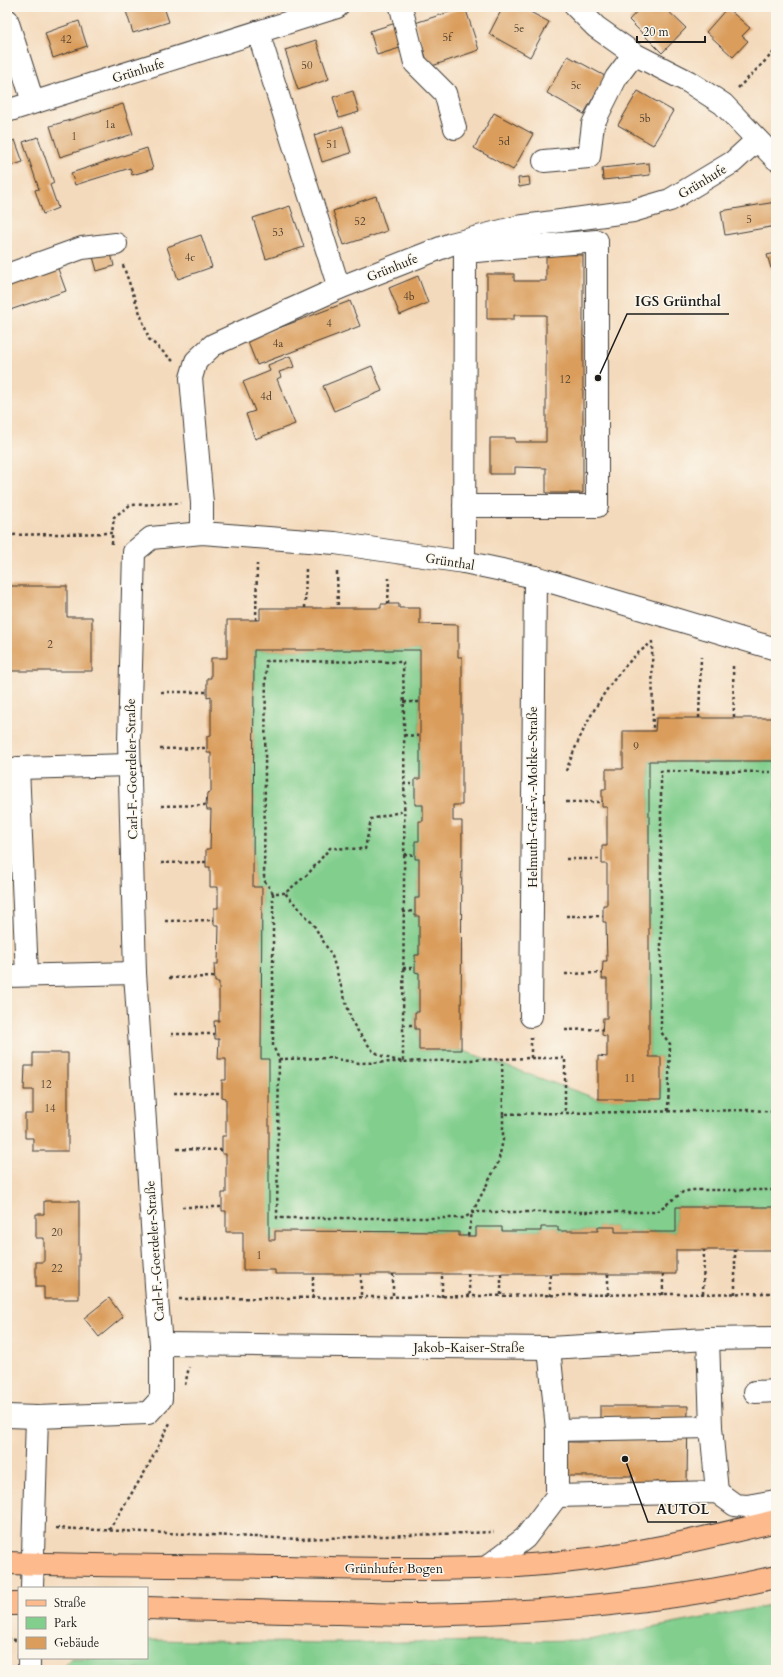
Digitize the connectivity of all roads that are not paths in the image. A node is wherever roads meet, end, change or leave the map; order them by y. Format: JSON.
{"nodes":[{"id":1,"x":337,"y":7,"type":"edge"},
{"id":2,"x":401,"y":7,"type":"edge"},
{"id":3,"x":576,"y":7,"type":"edge"},
{"id":4,"x":7,"y":20,"type":"edge"},
{"id":5,"x":258,"y":32,"type":"junction"},
{"id":6,"x":634,"y":54,"type":"junction"},
{"id":7,"x":33,"y":102,"type":"junction"},
{"id":8,"x":7,"y":111,"type":"edge"},
{"id":9,"x":455,"y":128,"type":"dead end"},
{"id":10,"x":757,"y":140,"type":"junction"},
{"id":11,"x":776,"y":159,"type":"edge"},
{"id":12,"x":544,"y":161,"type":"dead end"},
{"id":13,"x":116,"y":244,"type":"road end"},
{"id":14,"x":7,"y":275,"type":"edge"},
{"id":15,"x":339,"y":288,"type":"junction"},
{"id":16,"x":464,"y":506,"type":"junction"},
{"id":17,"x":202,"y":533,"type":"junction"},
{"id":18,"x":464,"y":562,"type":"junction"},
{"id":19,"x":132,"y":566,"type":"joint"},
{"id":20,"x":535,"y":577,"type":"junction"},
{"id":21,"x":776,"y":649,"type":"edge"},
{"id":22,"x":130,"y":765,"type":"junction"},
{"id":23,"x":135,"y":973,"type":"junction"},
{"id":24,"x":17,"y":976,"type":"edge"},
{"id":25,"x":531,"y":1016,"type":"road end"},
{"id":26,"x":776,"y":1338,"type":"edge"},
{"id":27,"x":708,"y":1339,"type":"junction"},
{"id":28,"x":161,"y":1344,"type":"junction"},
{"id":29,"x":549,"y":1348,"type":"junction"},
{"id":30,"x":7,"y":1416,"type":"edge"},
{"id":31,"x":37,"y":1417,"type":"junction"},
{"id":32,"x":711,"y":1427,"type":"junction"},
{"id":33,"x":557,"y":1430,"type":"junction"},
{"id":34,"x":717,"y":1492,"type":"junction"},
{"id":35,"x":557,"y":1496,"type":"junction"},
{"id":36,"x":776,"y":1501,"type":"edge"},
{"id":37,"x":776,"y":1521,"type":"edge"},
{"id":38,"x":7,"y":1562,"type":"edge"},
{"id":39,"x":32,"y":1563,"type":"junction"},
{"id":40,"x":487,"y":1567,"type":"junction"},
{"id":41,"x":776,"y":1577,"type":"edge"},
{"id":42,"x":32,"y":1587,"type":"edge"},
{"id":43,"x":7,"y":1604,"type":"edge"},
{"id":44,"x":18,"y":1604,"type":"edge"},
{"id":45,"x":148,"y":1608,"type":"edge"},
{"id":46,"x":29,"y":1659,"type":"edge"},
{"id":47,"x":29,"y":1670,"type":"edge"}],
"edges":[{"from":1,"to":5,"type":"street","name":"Grünhufe"},
{"from":2,"to":9,"type":"street"},
{"from":3,"to":6,"type":"street"},
{"from":4,"to":7,"type":"street"},
{"from":5,"to":7,"type":"street","name":"Grünhufe"},
{"from":5,"to":15,"type":"street"},
{"from":6,"to":10,"type":"street"},
{"from":6,"to":12,"type":"street"},
{"from":7,"to":8,"type":"street","name":"Grünhufe"},
{"from":10,"to":11,"type":"street"},
{"from":10,"to":15,"type":"street","name":"Grünhufe"},
{"from":13,"to":14,"type":"street"},
{"from":15,"to":17,"type":"street","name":"Grünhufe"},
{"from":16,"to":16,"type":"street"},
{"from":16,"to":18,"type":"street"},
{"from":17,"to":18,"type":"street","name":"Grünthal"},
{"from":17,"to":19,"type":"street","name":"Grünthal"},
{"from":18,"to":20,"type":"street","name":"Grünthal"},
{"from":19,"to":22,"type":"street","name":"Carl-F.-Goerdeler-Straße"},
{"from":20,"to":21,"type":"street","name":"Grünthal"},
{"from":20,"to":25,"type":"street","name":"Helmuth-Graf-v.-Moltke-Straße"},
{"from":22,"to":23,"type":"street","name":"Carl-F.-Goerdeler-Straße"},
{"from":22,"to":24,"type":"street"},
{"from":23,"to":24,"type":"street"},
{"from":23,"to":28,"type":"street","name":"Carl-F.-Goerdeler-Straße"},
{"from":26,"to":27,"type":"street","name":"Jakob-Kaiser-Straße"},
{"from":27,"to":29,"type":"street","name":"Jakob-Kaiser-Straße"},
{"from":27,"to":32,"type":"street"},
{"from":28,"to":29,"type":"street","name":"Jakob-Kaiser-Straße"},
{"from":28,"to":31,"type":"street","name":"Carl-F.-Goerdeler-Straße"},
{"from":29,"to":33,"type":"street"},
{"from":30,"to":31,"type":"street","name":"Carl-F.-Goerdeler-Straße"},
{"from":31,"to":39,"type":"street"},
{"from":32,"to":33,"type":"street"},
{"from":32,"to":34,"type":"street"},
{"from":33,"to":35,"type":"street"},
{"from":34,"to":35,"type":"street"},
{"from":34,"to":36,"type":"street"},
{"from":35,"to":40,"type":"street"},
{"from":37,"to":40,"type":"main road","name":"Grünhufer Bogen"},
{"from":38,"to":39,"type":"main road","name":"Grünhufer Bogen"},
{"from":39,"to":40,"type":"main road","name":"Grünhufer Bogen"},
{"from":39,"to":42,"type":"street"},
{"from":41,"to":45,"type":"main road"},
{"from":43,"to":44,"type":"main road"},
{"from":46,"to":47,"type":"street"}]}
